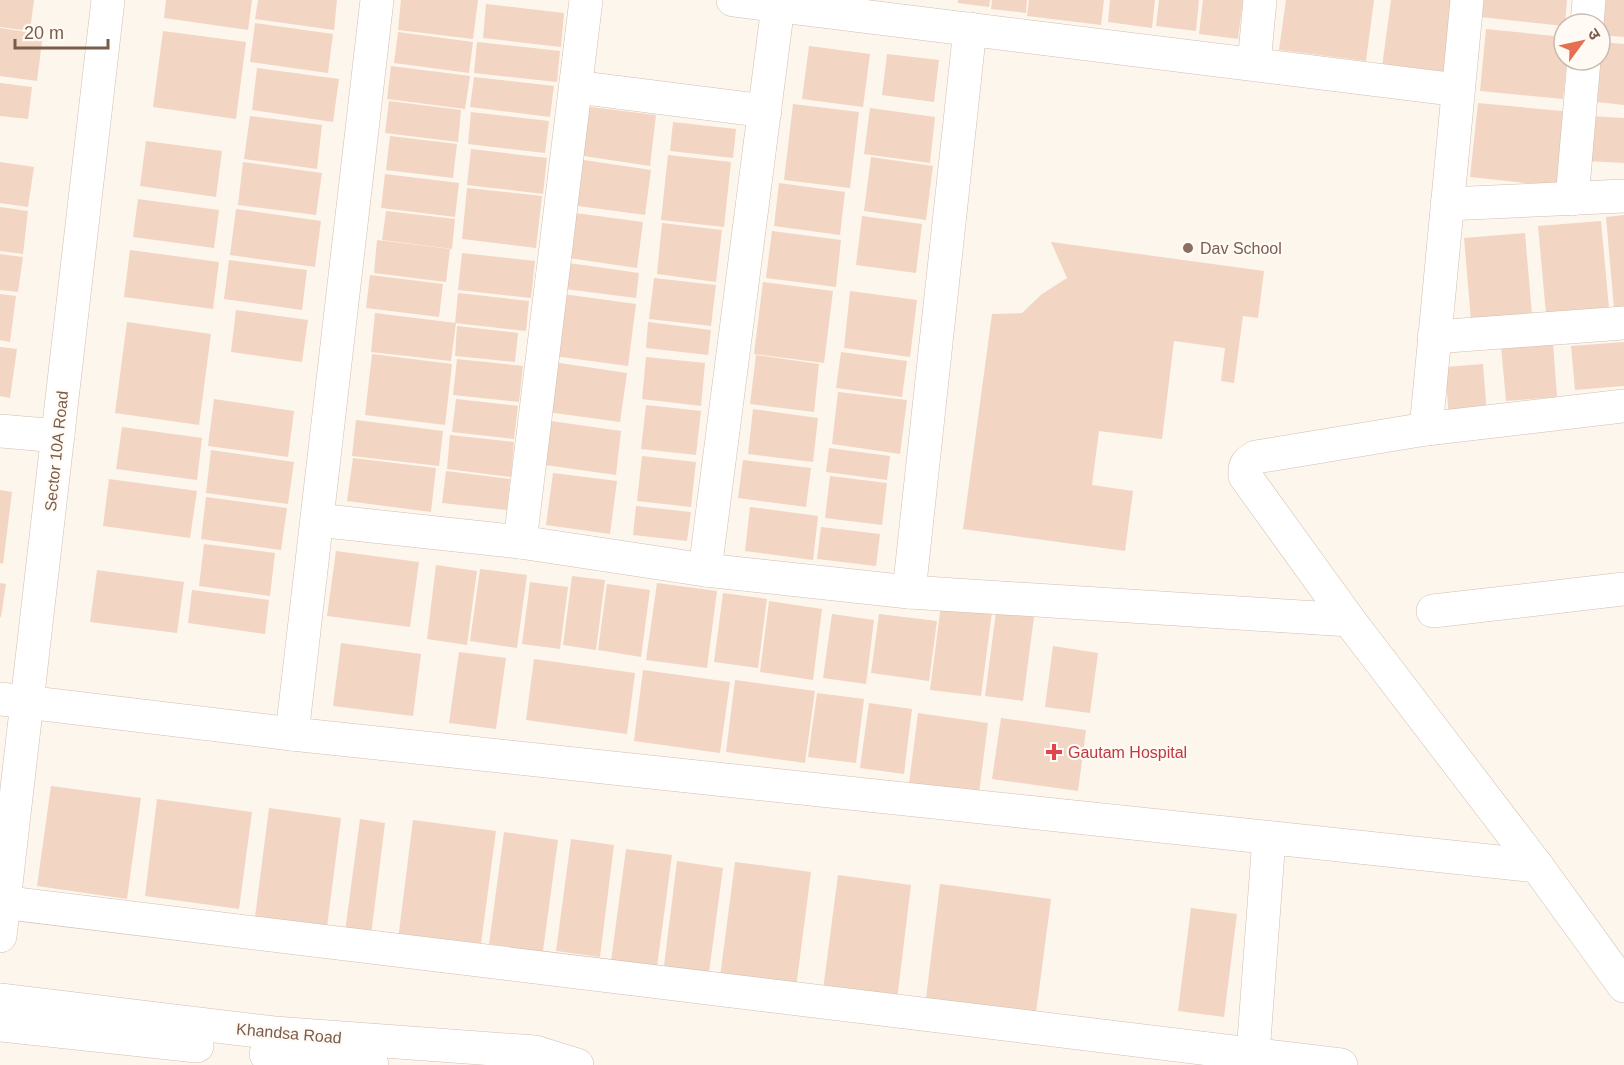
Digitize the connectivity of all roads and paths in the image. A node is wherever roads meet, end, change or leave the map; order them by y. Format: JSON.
{"nodes":[{"id":1,"x":108,"y":0,"type":"edge"},
{"id":2,"x":377,"y":0,"type":"edge"},
{"id":3,"x":586,"y":0,"type":"edge"},
{"id":4,"x":733,"y":0,"type":"edge"},
{"id":5,"x":1260,"y":0,"type":"edge"},
{"id":6,"x":1467,"y":0,"type":"edge"},
{"id":7,"x":778,"y":6,"type":"junction"},
{"id":8,"x":970,"y":29,"type":"junction"},
{"id":9,"x":1254,"y":64,"type":"junction"},
{"id":10,"x":1583,"y":72,"type":"edge"},
{"id":11,"x":576,"y":87,"type":"junction"},
{"id":12,"x":1458,"y":90,"type":"junction"},
{"id":13,"x":765,"y":111,"type":"junction"},
{"id":14,"x":1624,"y":196,"type":"edge"},
{"id":15,"x":1572,"y":199,"type":"junction"},
{"id":16,"x":1447,"y":204,"type":"junction"},
{"id":17,"x":1624,"y":323,"type":"edge"},
{"id":18,"x":1434,"y":337,"type":"junction"},
{"id":19,"x":1624,"y":406,"type":"edge"},
{"id":20,"x":1426,"y":429,"type":"junction"},
{"id":21,"x":0,"y":431,"type":"edge"},
{"id":22,"x":58,"y":436,"type":"junction"},
{"id":23,"x":317,"y":520,"type":"junction"},
{"id":24,"x":520,"y":543,"type":"junction"},
{"id":25,"x":705,"y":570,"type":"junction"},
{"id":26,"x":1624,"y":588,"type":"edge"},
{"id":27,"x":909,"y":592,"type":"junction"},
{"id":28,"x":1433,"y":611,"type":"dead end"},
{"id":29,"x":1349,"y":620,"type":"junction"},
{"id":30,"x":14,"y":700,"type":"edge"},
{"id":31,"x":292,"y":734,"type":"junction"},
{"id":32,"x":1269,"y":838,"type":"junction"},
{"id":33,"x":1537,"y":867,"type":"junction"},
{"id":34,"x":2,"y":902,"type":"edge"},
{"id":35,"x":0,"y":936,"type":"edge"},
{"id":36,"x":1624,"y":986,"type":"edge"},
{"id":37,"x":0,"y":1000,"type":"edge"},
{"id":38,"x":96,"y":1024,"type":"junction"},
{"id":39,"x":0,"y":1025,"type":"edge"},
{"id":40,"x":1253,"y":1054,"type":"junction"},
{"id":41,"x":372,"y":1065,"type":"edge"},
{"id":42,"x":577,"y":1065,"type":"edge"},
{"id":43,"x":1341,"y":1065,"type":"edge"}],
"edges":[{"from":1,"to":22,"type":"street","name":"Sector 10A Road"},
{"from":2,"to":23,"type":"street"},
{"from":3,"to":11,"type":"street"},
{"from":4,"to":7,"type":"street"},
{"from":5,"to":9,"type":"street"},
{"from":6,"to":12,"type":"street"},
{"from":7,"to":8,"type":"street"},
{"from":7,"to":13,"type":"street"},
{"from":8,"to":9,"type":"street"},
{"from":8,"to":27,"type":"street"},
{"from":9,"to":12,"type":"street"},
{"from":10,"to":15,"type":"street"},
{"from":11,"to":13,"type":"street"},
{"from":11,"to":24,"type":"street"},
{"from":12,"to":16,"type":"street"},
{"from":13,"to":25,"type":"street"},
{"from":14,"to":15,"type":"street"},
{"from":15,"to":16,"type":"street"},
{"from":16,"to":18,"type":"street"},
{"from":17,"to":18,"type":"street"},
{"from":18,"to":20,"type":"street"},
{"from":19,"to":20,"type":"street"},
{"from":20,"to":29,"type":"street"},
{"from":21,"to":22,"type":"street"},
{"from":22,"to":30,"type":"street","name":"Sector 10A Road"},
{"from":23,"to":24,"type":"street"},
{"from":23,"to":31,"type":"street"},
{"from":24,"to":25,"type":"street"},
{"from":25,"to":27,"type":"street"},
{"from":26,"to":28,"type":"street"},
{"from":27,"to":29,"type":"street"},
{"from":29,"to":33,"type":"street"},
{"from":30,"to":31,"type":"street"},
{"from":30,"to":34,"type":"street","name":"Sector 10A Road"},
{"from":31,"to":32,"type":"street"},
{"from":32,"to":33,"type":"street"},
{"from":32,"to":40,"type":"street"},
{"from":33,"to":36,"type":"street"},
{"from":34,"to":35,"type":"street","name":"Sector 10A Road"},
{"from":34,"to":40,"type":"street"},
{"from":37,"to":38,"type":"street","name":"Khandsa Road"},
{"from":38,"to":39,"type":"street","name":"Khandsa Road"},
{"from":38,"to":41,"type":"street","name":"Khandsa Road"},
{"from":38,"to":42,"type":"street","name":"Khandsa Road"},
{"from":40,"to":43,"type":"street"}]}
